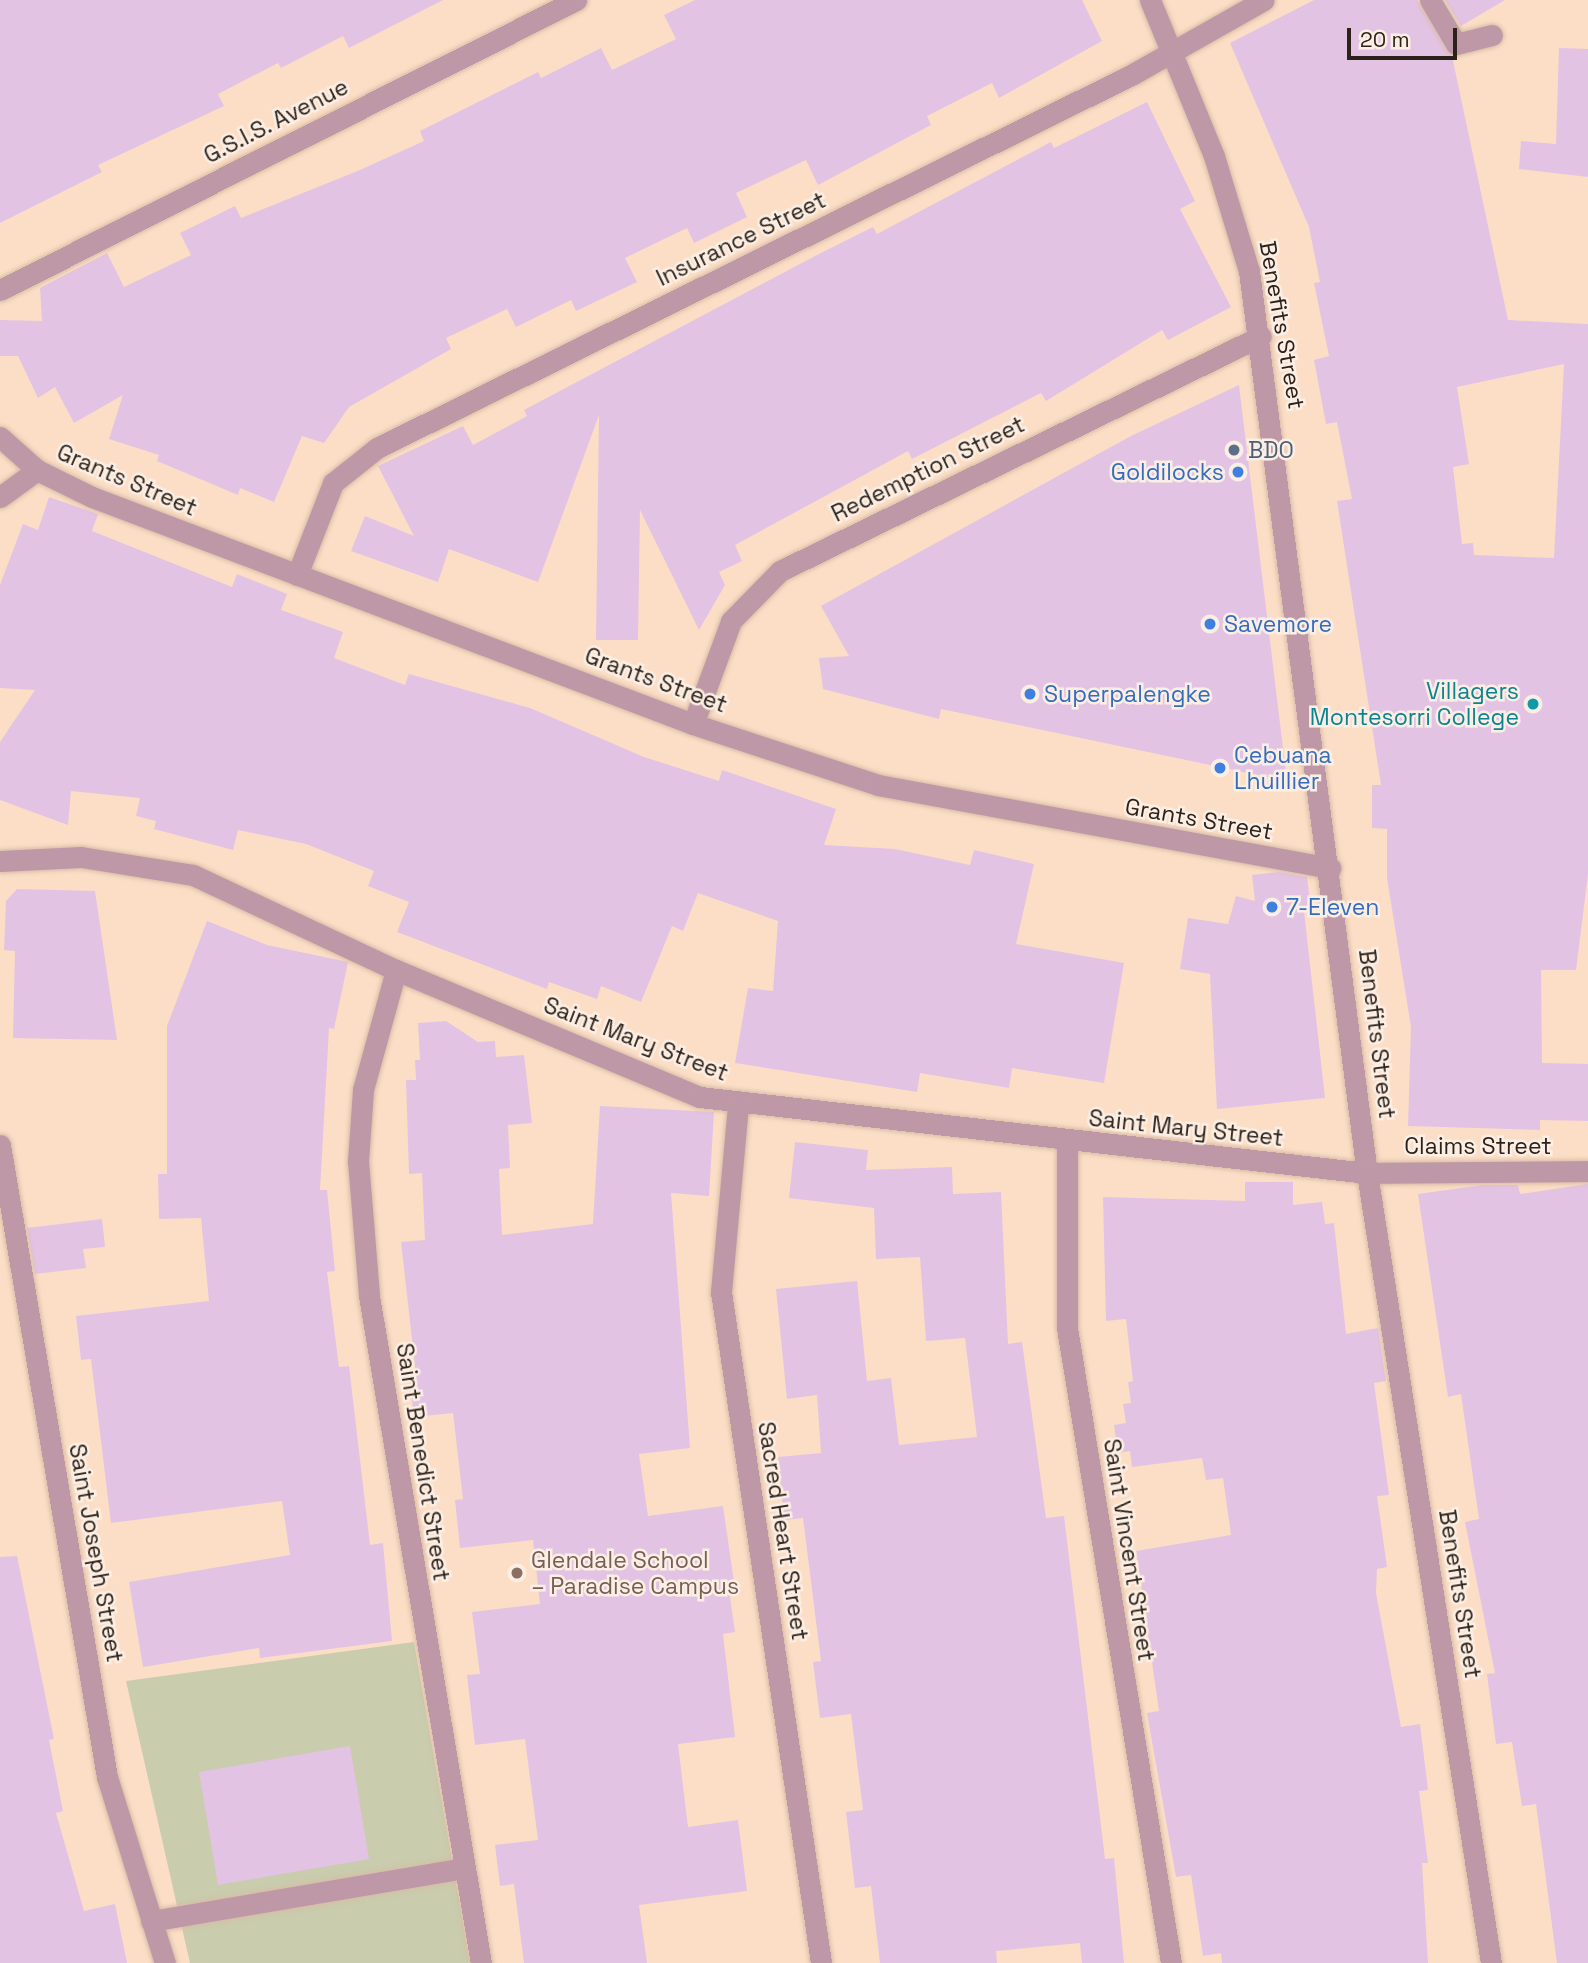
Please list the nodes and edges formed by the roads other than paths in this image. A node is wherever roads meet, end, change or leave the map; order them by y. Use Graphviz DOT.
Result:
graph roads {
  1 [pos="576,0"];
  2 [pos="1150,0"];
  3 [pos="1264,0"];
  4 [pos="1430,0"];
  5 [pos="1492,35"];
  6 [pos="1172,53"];
  7 [pos="0,290"];
  8 [pos="1261,336"];
  9 [pos="0,437"];
  10 [pos="37,470"];
  11 [pos="0,497"];
  12 [pos="297,575"];
  13 [pos="693,724"];
  14 [pos="0,861"];
  15 [pos="1330,868"];
  16 [pos="396,970"];
  17 [pos="738,1105"];
  18 [pos="1067,1143"];
  19 [pos="0,1145"];
  20 [pos="1588,1171"];
  21 [pos="1367,1173"];
  22 [pos="464,1868"];
  23 [pos="151,1921"];
  24 [pos="165,1963"];
  25 [pos="481,1963"];
  26 [pos="821,1963"];
  27 [pos="1171,1963"];
  28 [pos="1491,1963"];
  1 -- 7 [label="street, G.S.I.S. Avenue"];
  2 -- 6 [label="street, Benefits Street"];
  3 -- 6 [label="street, Insurance Street"];
  4 -- 5 [label="street"];
  6 -- 8 [label="street, Benefits Street"];
  6 -- 12 [label="street, Insurance Street"];
  8 -- 13 [label="street, Redemption Street"];
  8 -- 15 [label="street, Benefits Street"];
  9 -- 10 [label="street, Grants Street"];
  10 -- 11 [label="street"];
  10 -- 12 [label="street, Grants Street"];
  12 -- 13 [label="street, Grants Street"];
  13 -- 15 [label="street, Grants Street"];
  14 -- 16 [label="street, Saint Mary Street"];
  15 -- 21 [label="street, Benefits Street"];
  16 -- 17 [label="street, Saint Mary Street"];
  16 -- 22 [label="street, Saint Benedict Street"];
  17 -- 18 [label="street, Saint Mary Street"];
  17 -- 26 [label="street, Sacred Heart Street"];
  18 -- 21 [label="street, Saint Mary Street"];
  18 -- 27 [label="street, Saint Vincent Street"];
  19 -- 23 [label="street, Saint Joseph Street"];
  20 -- 21 [label="street, Claims Street"];
  21 -- 28 [label="street, Benefits Street"];
  22 -- 23 [label="street"];
  22 -- 25 [label="street, Saint Benedict Street"];
  23 -- 24 [label="street, Saint Joseph Street"];
}
